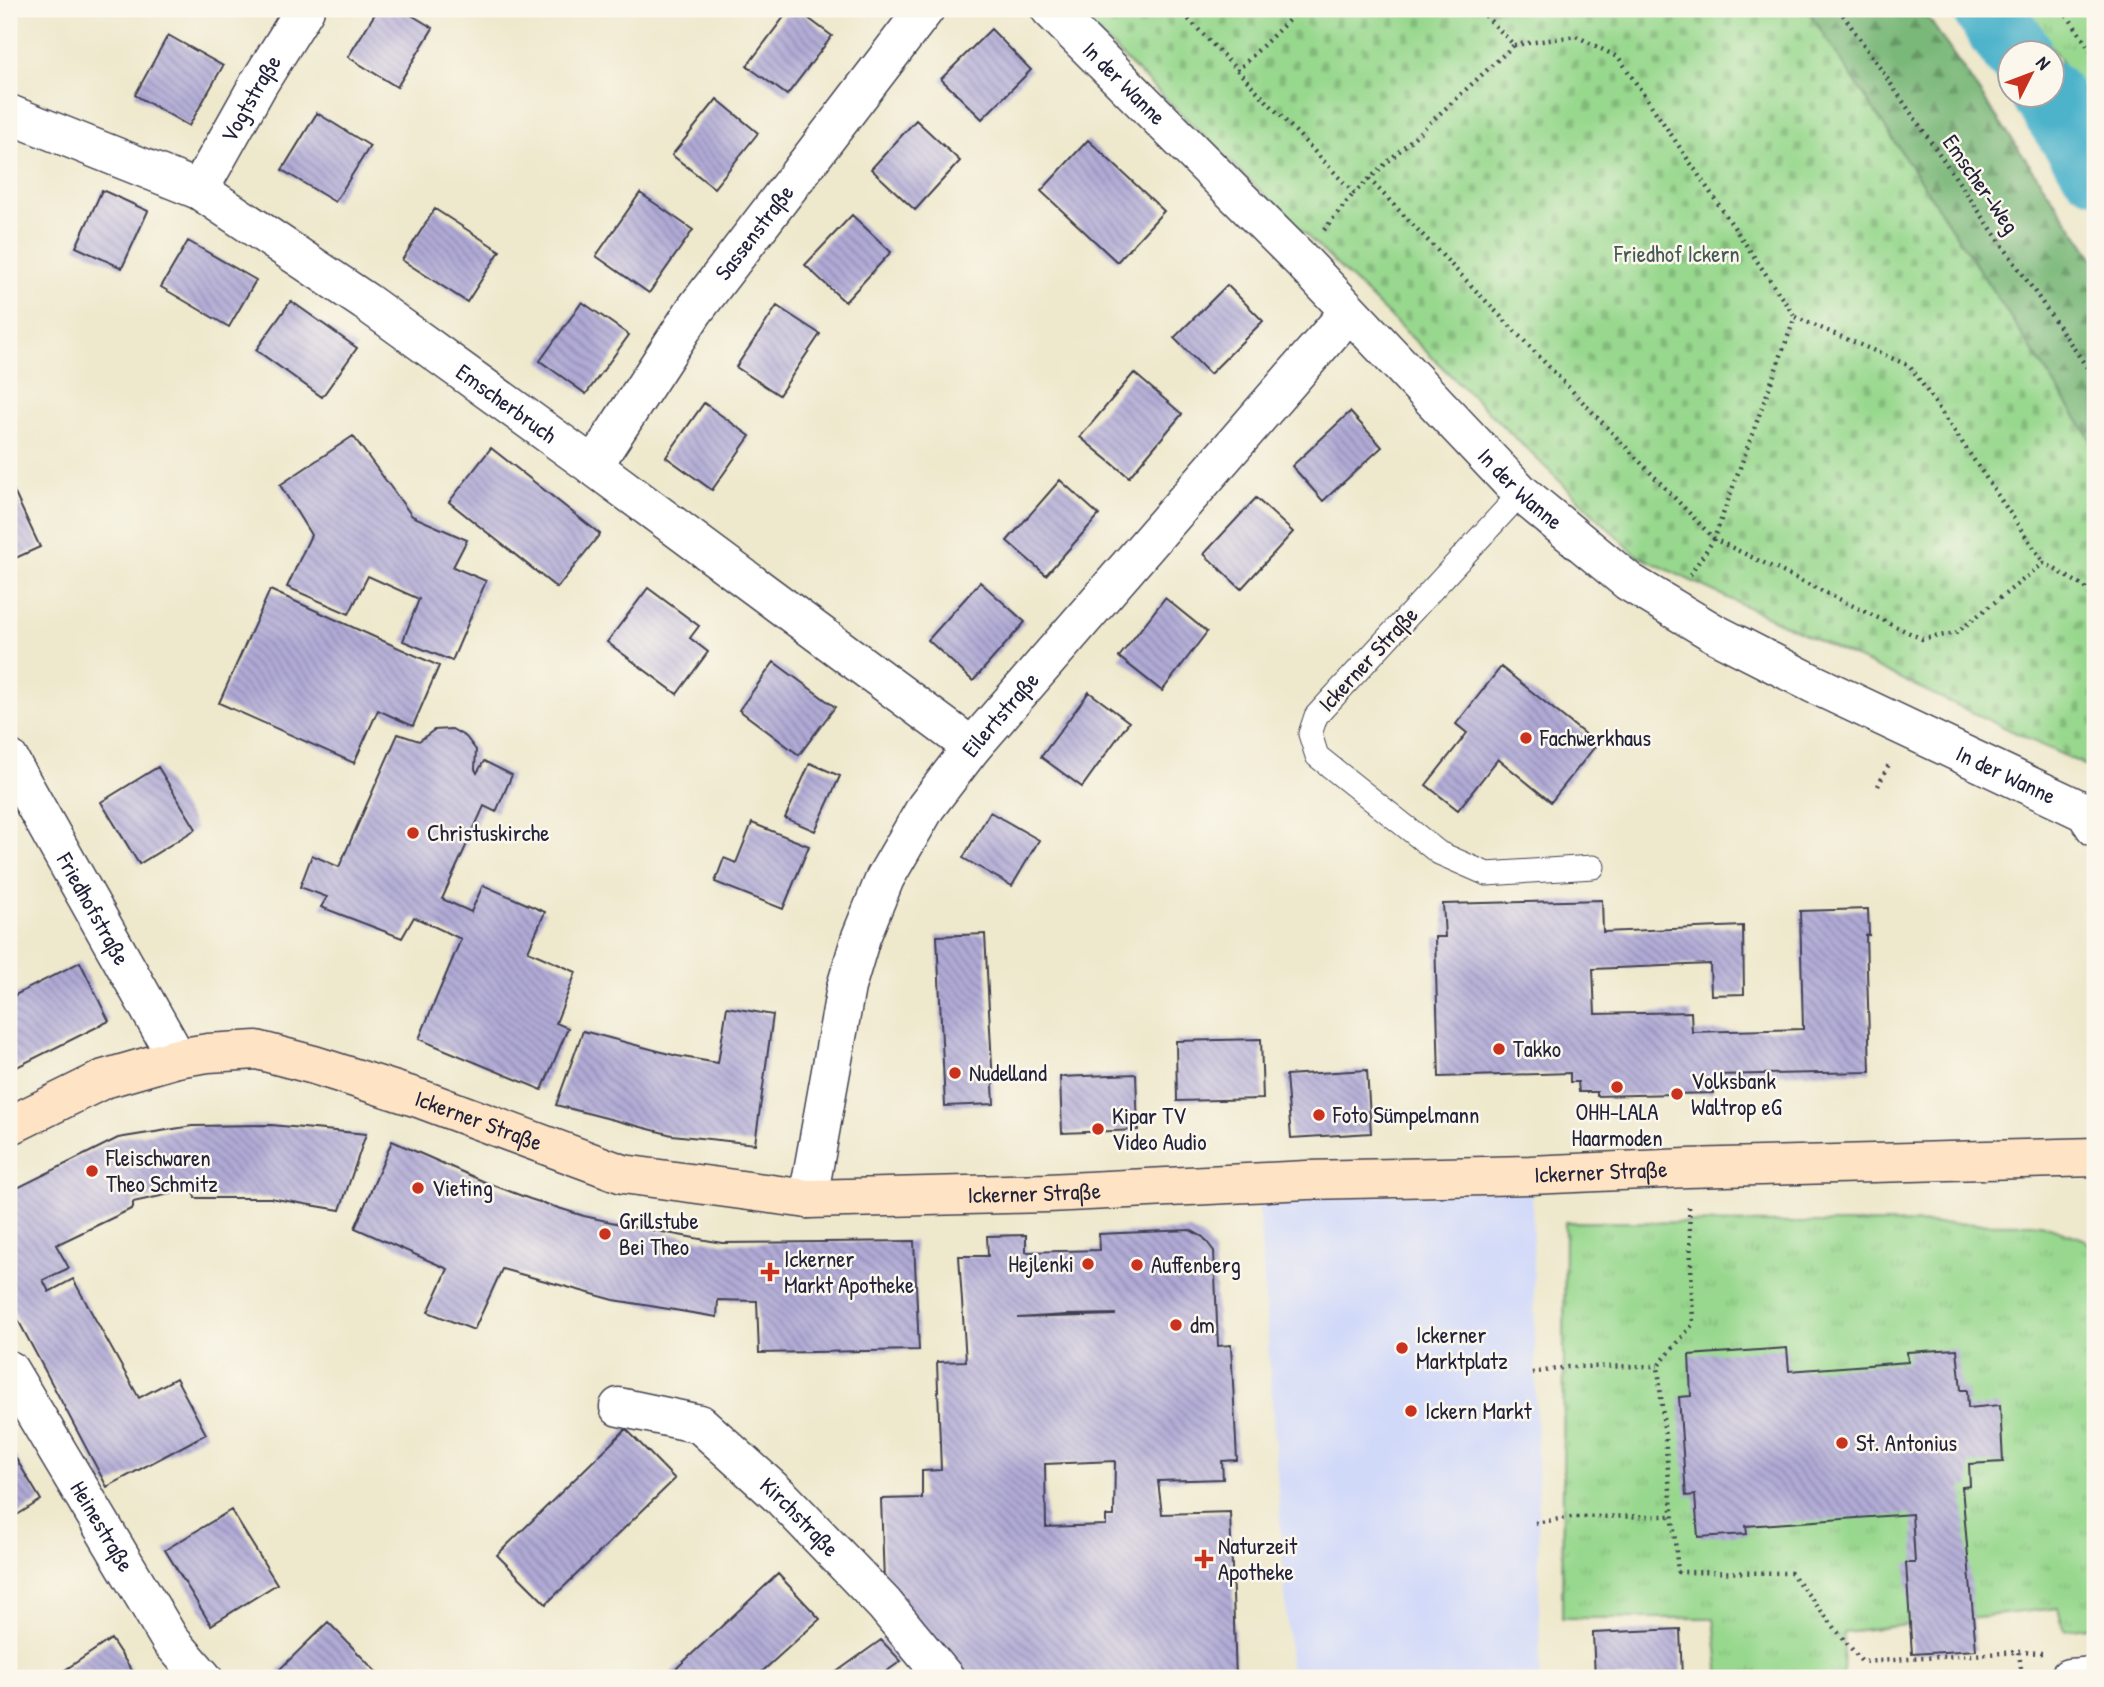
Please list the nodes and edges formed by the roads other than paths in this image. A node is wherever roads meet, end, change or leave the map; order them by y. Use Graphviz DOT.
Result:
graph roads {
  1 [pos="305,9"];
  2 [pos="925,9"];
  3 [pos="1050,9"];
  4 [pos="9,114"];
  5 [pos="199,190"];
  6 [pos="1349,312"];
  7 [pos="593,466"];
  8 [pos="1521,493"];
  9 [pos="972,747"];
  10 [pos="9,759"];
  11 [pos="2095,827"];
  12 [pos="1593,867"];
  13 [pos="177,1058"];
  14 [pos="9,1126"];
  15 [pos="2095,1157"];
  16 [pos="808,1199"];
  17 [pos="9,1370"];
  18 [pos="619,1407"];
  19 [pos="2056,1666"];
  20 [pos="931,1674"];
  21 [pos="2095,1676"];
  22 [pos="203,1678"];
  1 -- 5 [label="street, Vogtstraße"];
  2 -- 7 [label="street, Sassenstraße"];
  3 -- 6 [label="street, In der Wanne"];
  4 -- 5 [label="street, Emscherbruch"];
  5 -- 7 [label="street, Emscherbruch"];
  6 -- 8 [label="street, In der Wanne"];
  6 -- 9 [label="street, Eilertstraße"];
  7 -- 9 [label="street, Emscherbruch"];
  8 -- 11 [label="street, In der Wanne"];
  8 -- 12 [label="lane, Ickerner Straße"];
  9 -- 16 [label="street, Eilertstraße"];
  10 -- 13 [label="street, Friedhofstraße"];
  13 -- 14 [label="main road, Ickerner Straße"];
  13 -- 16 [label="main road, Ickerner Straße"];
  15 -- 16 [label="main road, Ickerner Straße"];
  17 -- 22 [label="street, Heinestraße"];
  18 -- 20 [label="street, Kirchstraße"];
  19 -- 21 [label="street"];
}
